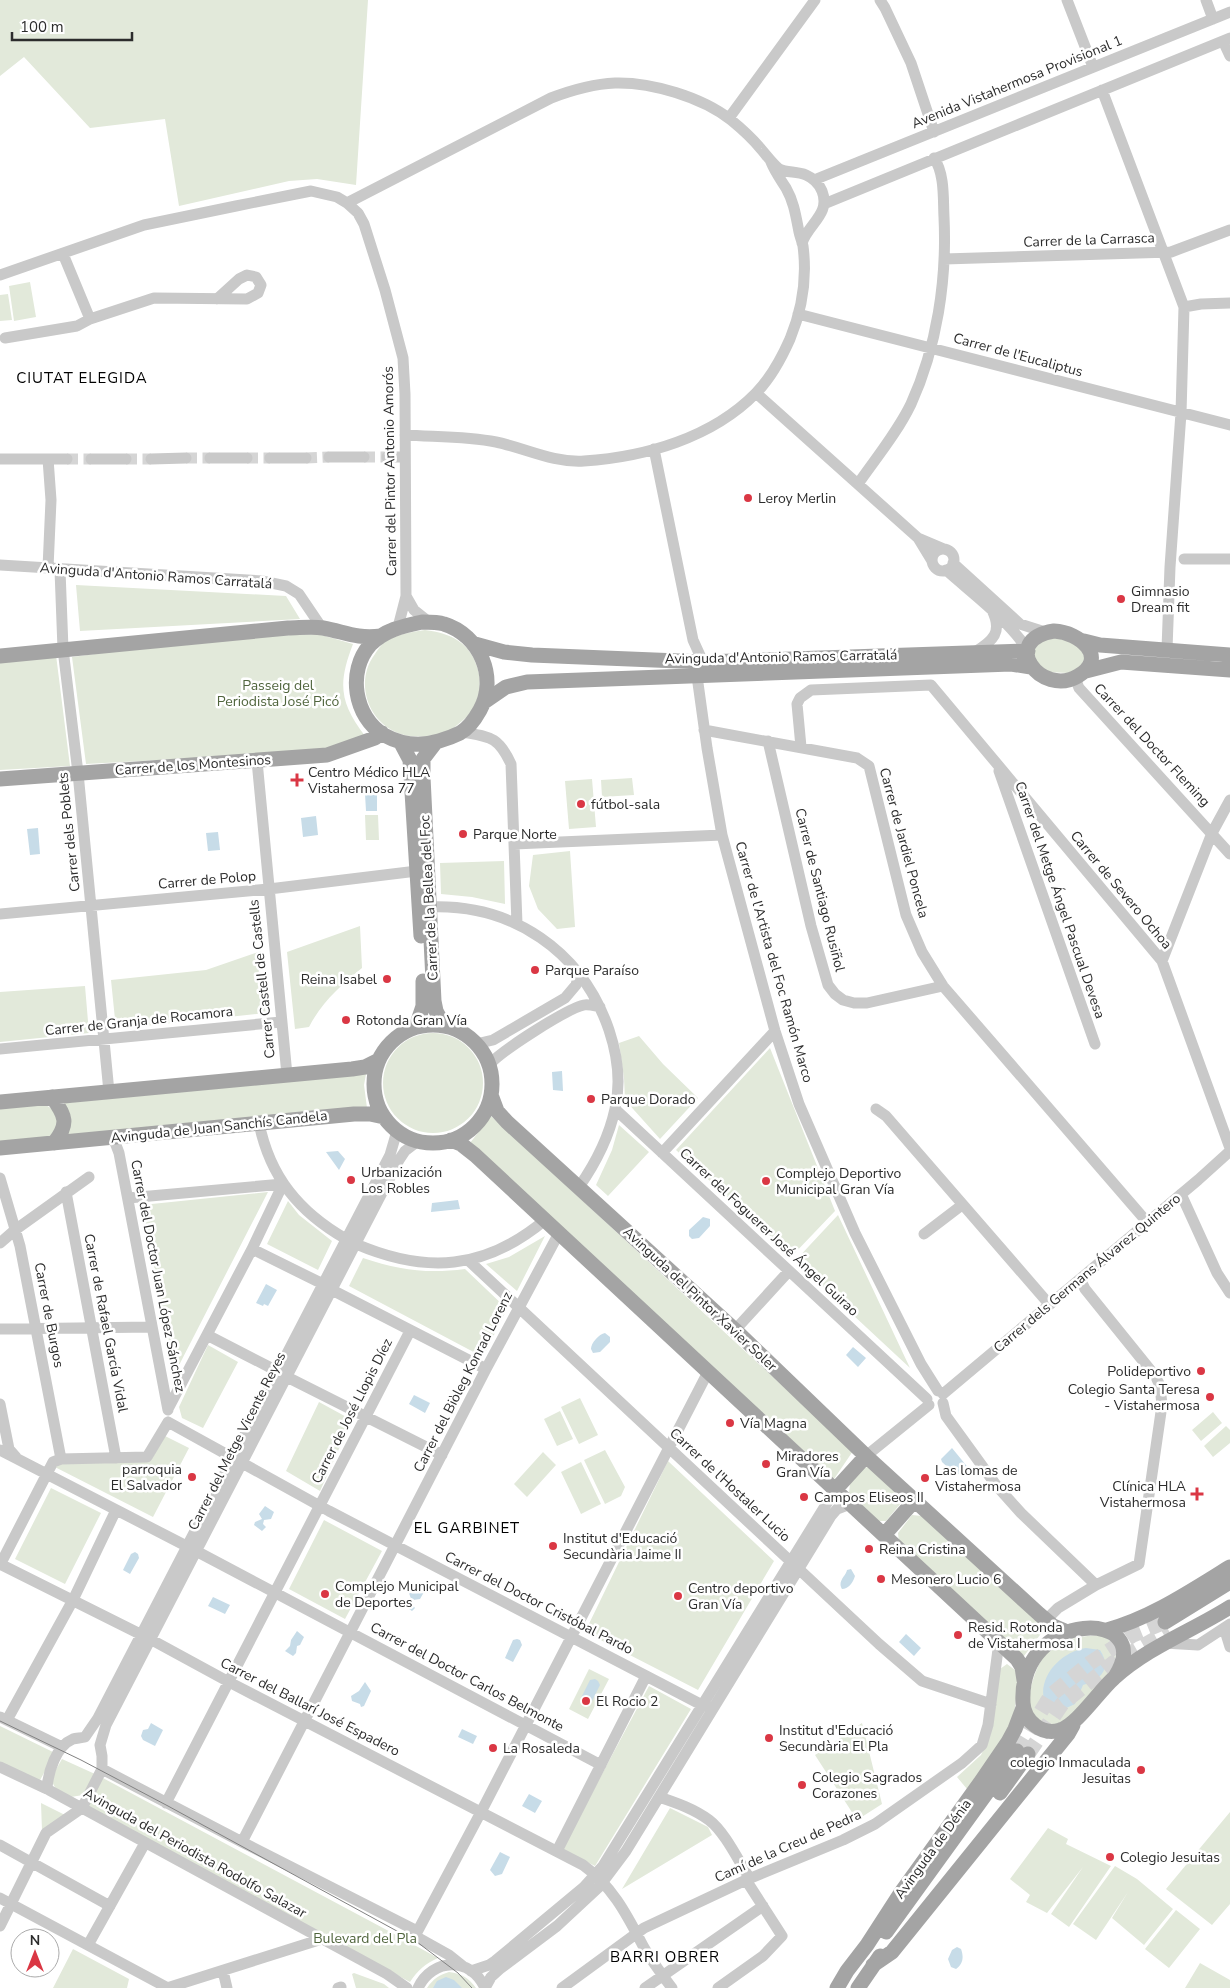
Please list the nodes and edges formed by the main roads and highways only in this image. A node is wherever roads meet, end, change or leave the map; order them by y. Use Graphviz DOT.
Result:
graph roads {
  1 [pos="380,636"];
  2 [pos="1084,641"];
  3 [pos="475,644"];
  4 [pos="1028,650"];
  5 [pos="1230,655"];
  6 [pos="0,656"];
  7 [pos="1031,667"];
  8 [pos="1230,670"];
  9 [pos="1081,674"];
  10 [pos="484,702"];
  11 [pos="382,734"];
  12 [pos="436,742"];
  13 [pos="401,743"];
  14 [pos="0,779"];
  15 [pos="444,1026"];
  16 [pos="416,1027"];
  17 [pos="379,1060"];
  18 [pos="491,1095"];
  19 [pos="52,1097"];
  20 [pos="0,1102"];
  21 [pos="384,1117"];
  22 [pos="451,1140"];
  23 [pos="54,1143"];
  24 [pos="0,1148"];
  25 [pos="866,1456"];
  26 [pos="835,1490"];
  27 [pos="914,1501"];
  28 [pos="884,1534"];
  29 [pos="1230,1567"];
  30 [pos="1230,1582"];
  31 [pos="1230,1594"];
  32 [pos="1230,1607"];
  33 [pos="1107,1630"];
  34 [pos="1067,1632"];
  35 [pos="1166,1632"];
  36 [pos="1115,1677"];
  37 [pos="1024,1680"];
  38 [pos="1023,1708"];
  39 [pos="1078,1717"];
  40 [pos="874,1965"];
  41 [pos="838,1988"];
  42 [pos="858,1988"];
  1 -- 3 [label="main road"];
  1 -- 6 [label="main road"];
  1 -- 11 [label="main road"];
  2 -- 4 [label="main road"];
  2 -- 5 [label="main road"];
  2 -- 9 [label="main road"];
  3 -- 4 [label="main road, Avinguda d'Antonio Ramos Carratalá"];
  3 -- 10 [label="main road"];
  4 -- 7 [label="main road"];
  7 -- 9 [label="main road"];
  7 -- 10 [label="main road, Avinguda d'Antonio Ramos Carratalá"];
  8 -- 9 [label="main road"];
  10 -- 12 [label="main road"];
  11 -- 13 [label="main road"];
  11 -- 14 [label="main road, Carrer de los Montesinos"];
  12 -- 13 [label="main road"];
  12 -- 15 [label="main road, Carrer de la Bellea del Foc"];
  13 -- 16 [label="main road, Carrer de la Bellea del Foc"];
  15 -- 16 [label="main road"];
  15 -- 18 [label="main road"];
  16 -- 17 [label="main road"];
  17 -- 19 [label="main road"];
  17 -- 21 [label="main road"];
  18 -- 22 [label="main road"];
  18 -- 25 [label="main road, Avinguda del Pintor Xavier Soler"];
  19 -- 20 [label="main road"];
  19 -- 23 [label="main road"];
  21 -- 22 [label="main road"];
  21 -- 23 [label="main road, Avinguda de Juan Sanchís Candela"];
  22 -- 26 [label="main road"];
  23 -- 24 [label="main road, Avinguda de Juan Sanchís Candela"];
  25 -- 26 [label="main road, Carrer dels Germans Álvarez Quintero"];
  25 -- 27 [label="main road, Avinguda del Pintor Xavier Soler"];
  26 -- 28 [label="main road"];
  27 -- 28 [label="main road"];
  27 -- 34 [label="main road, Avinguda del Pintor Xavier Soler"];
  28 -- 37 [label="main road"];
  29 -- 33 [label="main road, Avinguda de Dénia"];
  30 -- 35 [label="main road, Avinguda de Dénia"];
  31 -- 35 [label="main road, Avinguda de Dénia"];
  32 -- 35 [label="main road, Avinguda de Dénia"];
  33 -- 34 [label="main road, Avinguda de Dénia"];
  33 -- 36 [label="main road, Avinguda de Dénia"];
  34 -- 37 [label="main road, Avinguda de Dénia"];
  35 -- 36 [label="main road, Avinguda de Dénia"];
  36 -- 39 [label="main road, Avinguda de Dénia"];
  37 -- 38 [label="main road, Avinguda de Dénia"];
  38 -- 39 [label="main road, Avinguda de Dénia"];
  38 -- 41 [label="main road, Avinguda de Dénia"];
  39 -- 40 [label="main road, Avinguda de Dénia"];
  40 -- 41 [label="main road, Avinguda de Dénia"];
  40 -- 42 [label="main road, Avinguda de Dénia"];
}
